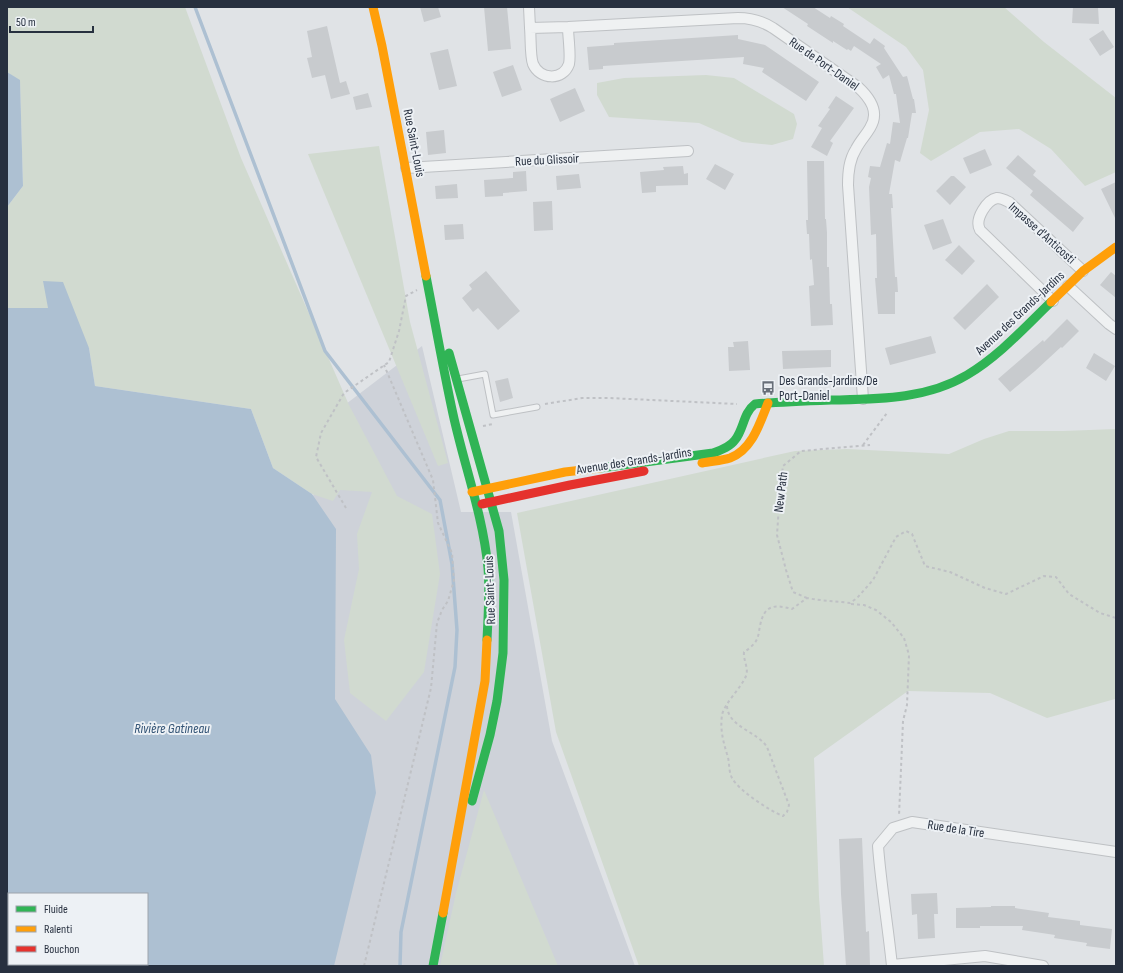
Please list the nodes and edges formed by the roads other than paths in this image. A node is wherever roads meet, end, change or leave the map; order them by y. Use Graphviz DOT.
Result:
graph roads {
  1 [pos="373,7"];
  2 [pos="529,7"];
  3 [pos="568,27"];
  4 [pos="530,28"];
  5 [pos="688,151"];
  6 [pos="406,168"];
  7 [pos="1116,247"];
  8 [pos="1083,271"];
  9 [pos="428,283"];
  10 [pos="1068,286"];
  11 [pos="1053,301"];
  12 [pos="1116,329"];
  13 [pos="457,379"];
  14 [pos="862,399"];
  15 [pos="768,403"];
  16 [pos="537,407"];
  17 [pos="488,488"];
  18 [pos="472,492"];
  19 [pos="491,502"];
  20 [pos="476,505"];
  21 [pos="1116,852"];
  22 [pos="445,899"];
  23 [pos="433,966"];
  24 [pos="892,966"];
  25 [pos="1043,966"];
  1 -- 6 [label="main road, Rue Saint-Louis"];
  2 -- 4 [label="street"];
  3 -- 4 [label="street, Rue de Port-Daniel"];
  3 -- 4 [label="street"];
  3 -- 14 [label="street, Rue de Port-Daniel"];
  5 -- 6 [label="street, Rue du Glissoir"];
  6 -- 9 [label="main road, Rue Saint-Louis"];
  7 -- 8 [label="main road, Avenue des Grands-Jardins"];
  8 -- 10 [label="main road, Avenue des Grands-Jardins"];
  8 -- 11 [label="street, Impasse d'Anticosti"];
  9 -- 13 [label="main road, Rue Saint-Louis"];
  9 -- 18 [label="main road, Rue Saint-Louis"];
  10 -- 11 [label="main road, Avenue des Grands-Jardins"];
  10 -- 12 [label="street, Impasse d'Anticosti"];
  11 -- 14 [label="main road, Avenue des Grands-Jardins"];
  13 -- 16 [label="lane"];
  13 -- 17 [label="main road, Rue Saint-Louis"];
  14 -- 15 [label="main road, Avenue des Grands-Jardins"];
  15 -- 17 [label="main road, Avenue des Grands-Jardins"];
  15 -- 19 [label="main road, Avenue des Grands-Jardins"];
  17 -- 18 [label="main road, Avenue des Grands-Jardins"];
  17 -- 19 [label="main road, Rue Saint-Louis"];
  18 -- 20 [label="main road, Rue Saint-Louis"];
  19 -- 20 [label="main road, Avenue des Grands-Jardins"];
  19 -- 22 [label="main road, Rue Saint-Louis"];
  20 -- 22 [label="main road, Rue Saint-Louis"];
  21 -- 24 [label="street, Rue de la Tire"];
  22 -- 23 [label="main road, Rue Saint-Louis"];
  24 -- 25 [label="street"];
}
